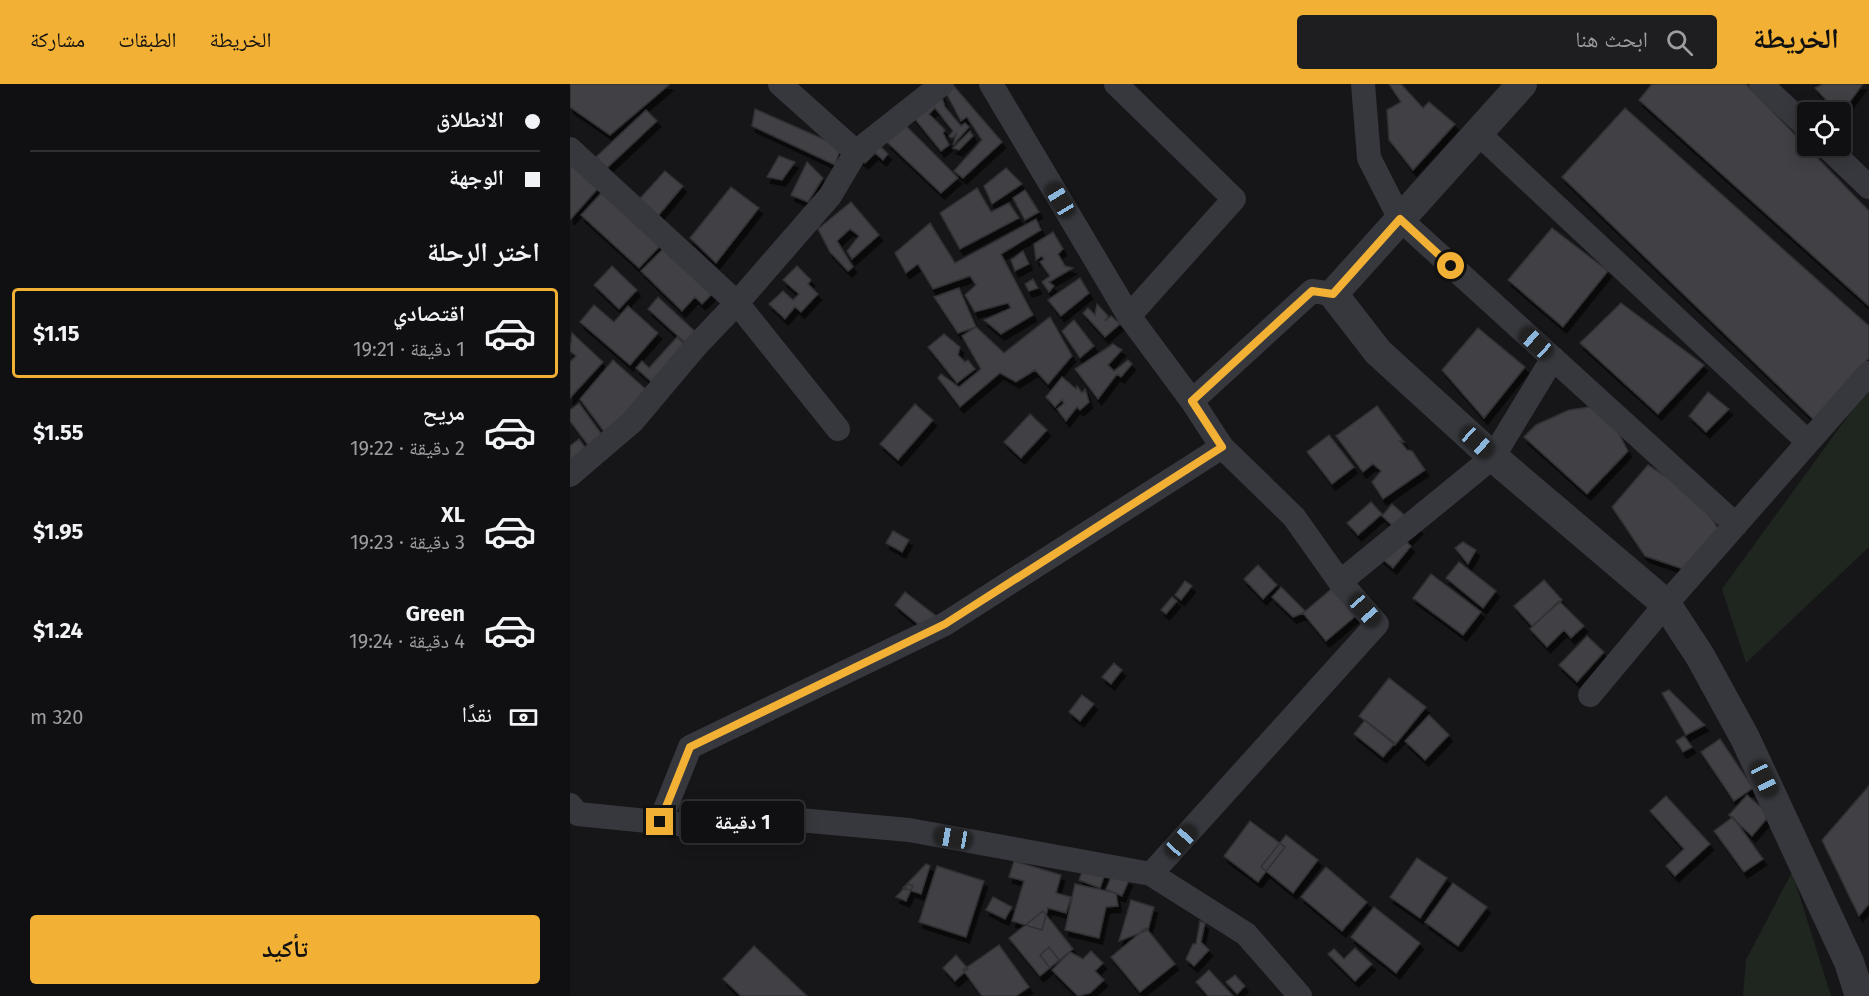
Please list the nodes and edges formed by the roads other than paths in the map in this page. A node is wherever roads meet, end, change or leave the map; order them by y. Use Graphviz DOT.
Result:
graph roads {
  1 [pos="780,84"];
  2 [pos="942,84"];
  3 [pos="991,84"];
  4 [pos="1116,84"];
  5 [pos="1363,84"];
  6 [pos="1522,84"];
  7 [pos="1761,84"];
  8 [pos="1797,118"];
  9 [pos="1478,133"];
  10 [pos="570,149"];
  11 [pos="856,152"];
  12 [pos="1836,156"];
  13 [pos="1869,187"];
  14 [pos="1400,219"];
  15 [pos="1333,294"];
  16 [pos="737,303"];
  17 [pos="1130,316"];
  18 [pos="1553,358"];
  19 [pos="1869,373"];
  20 [pos="1192,401"];
  21 [pos="838,429"];
  22 [pos="1808,442"];
  23 [pos="1222,447"];
  24 [pos="1493,457"];
  25 [pos="570,475"];
  26 [pos="1736,525"];
  27 [pos="1340,582"];
  28 [pos="1666,604"];
  29 [pos="1590,695"];
  30 [pos="570,805"];
  31 [pos="660,822"];
  32 [pos="1151,874"];
  33 [pos="1300,996"];
  34 [pos="1860,996"];
  1 -- 11 [label="street"];
  2 -- 11 [label="street"];
  3 -- 17 [label="street"];
  4 -- 17 [label="street"];
  5 -- 14 [label="street"];
  6 -- 9 [label="street"];
  7 -- 8 [label="street"];
  9 -- 14 [label="street"];
  9 -- 22 [label="street"];
  10 -- 16 [label="street"];
  11 -- 16 [label="street"];
  12 -- 13 [label="street"];
  14 -- 15 [label="street"];
  14 -- 18 [label="street"];
  15 -- 20 [label="street"];
  15 -- 24 [label="street"];
  16 -- 21 [label="street"];
  16 -- 25 [label="street"];
  17 -- 20 [label="street"];
  18 -- 24 [label="street"];
  18 -- 26 [label="street"];
  19 -- 22 [label="street"];
  20 -- 23 [label="street"];
  22 -- 26 [label="street"];
  23 -- 27 [label="street"];
  23 -- 31 [label="street"];
  24 -- 27 [label="street"];
  24 -- 28 [label="street"];
  26 -- 28 [label="street"];
  27 -- 32 [label="street"];
  28 -- 29 [label="street"];
  28 -- 34 [label="street"];
  30 -- 31 [label="street"];
  31 -- 32 [label="street"];
  32 -- 33 [label="street"];
}
